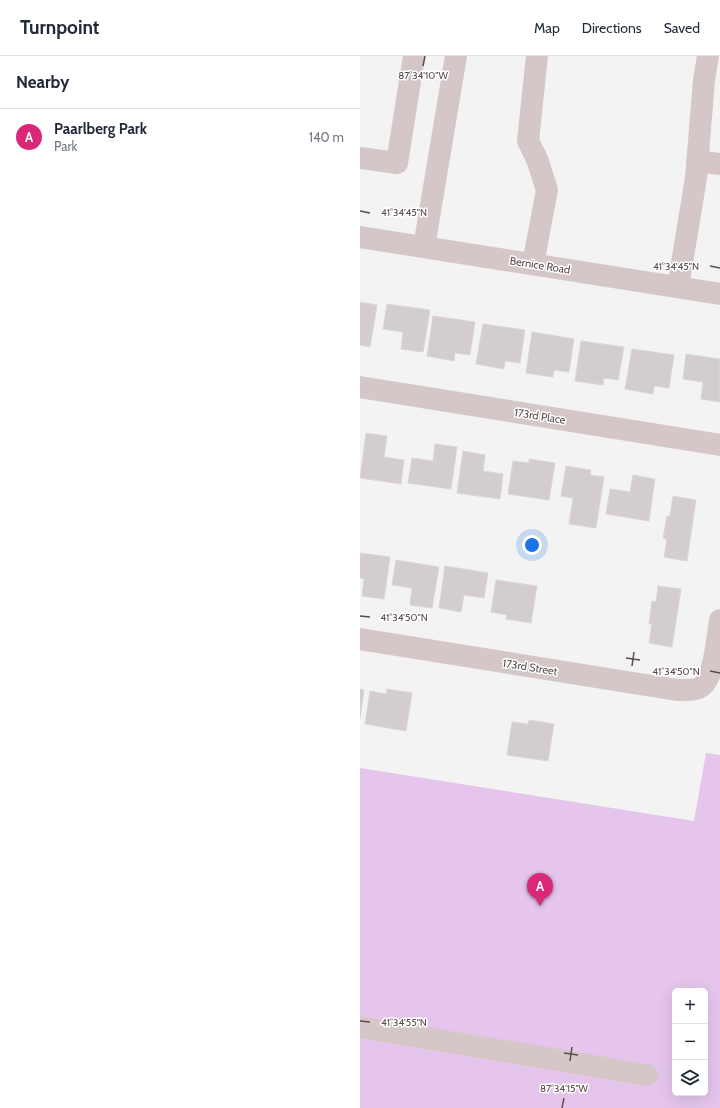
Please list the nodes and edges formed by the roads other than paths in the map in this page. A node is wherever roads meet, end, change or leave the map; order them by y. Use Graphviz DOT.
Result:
graph roads {
  1 [pos="414,56"];
  2 [pos="456,56"];
  3 [pos="537,56"];
  4 [pos="708,56"];
  5 [pos="360,158"];
  6 [pos="697,161"];
  7 [pos="720,164"];
  8 [pos="360,237"];
  9 [pos="424,247"];
  10 [pos="533,264"];
  11 [pos="678,287"];
  12 [pos="720,294"];
  13 [pos="360,387"];
  14 [pos="720,445"];
  15 [pos="720,620"];
  16 [pos="360,639"];
  17 [pos="360,1027"];
  18 [pos="647,1075"];
  1 -- 5 [label="street"];
  2 -- 9 [label="street"];
  3 -- 10 [label="street"];
  4 -- 6 [label="street"];
  6 -- 7 [label="street"];
  6 -- 11 [label="street"];
  8 -- 9 [label="street, Bernice Road"];
  9 -- 10 [label="street, Bernice Road"];
  10 -- 11 [label="street, Bernice Road"];
  11 -- 12 [label="street, Bernice Road"];
  13 -- 14 [label="street, 173rd Place"];
  15 -- 16 [label="street, 173rd Street"];
  17 -- 18 [label="street"];
}
